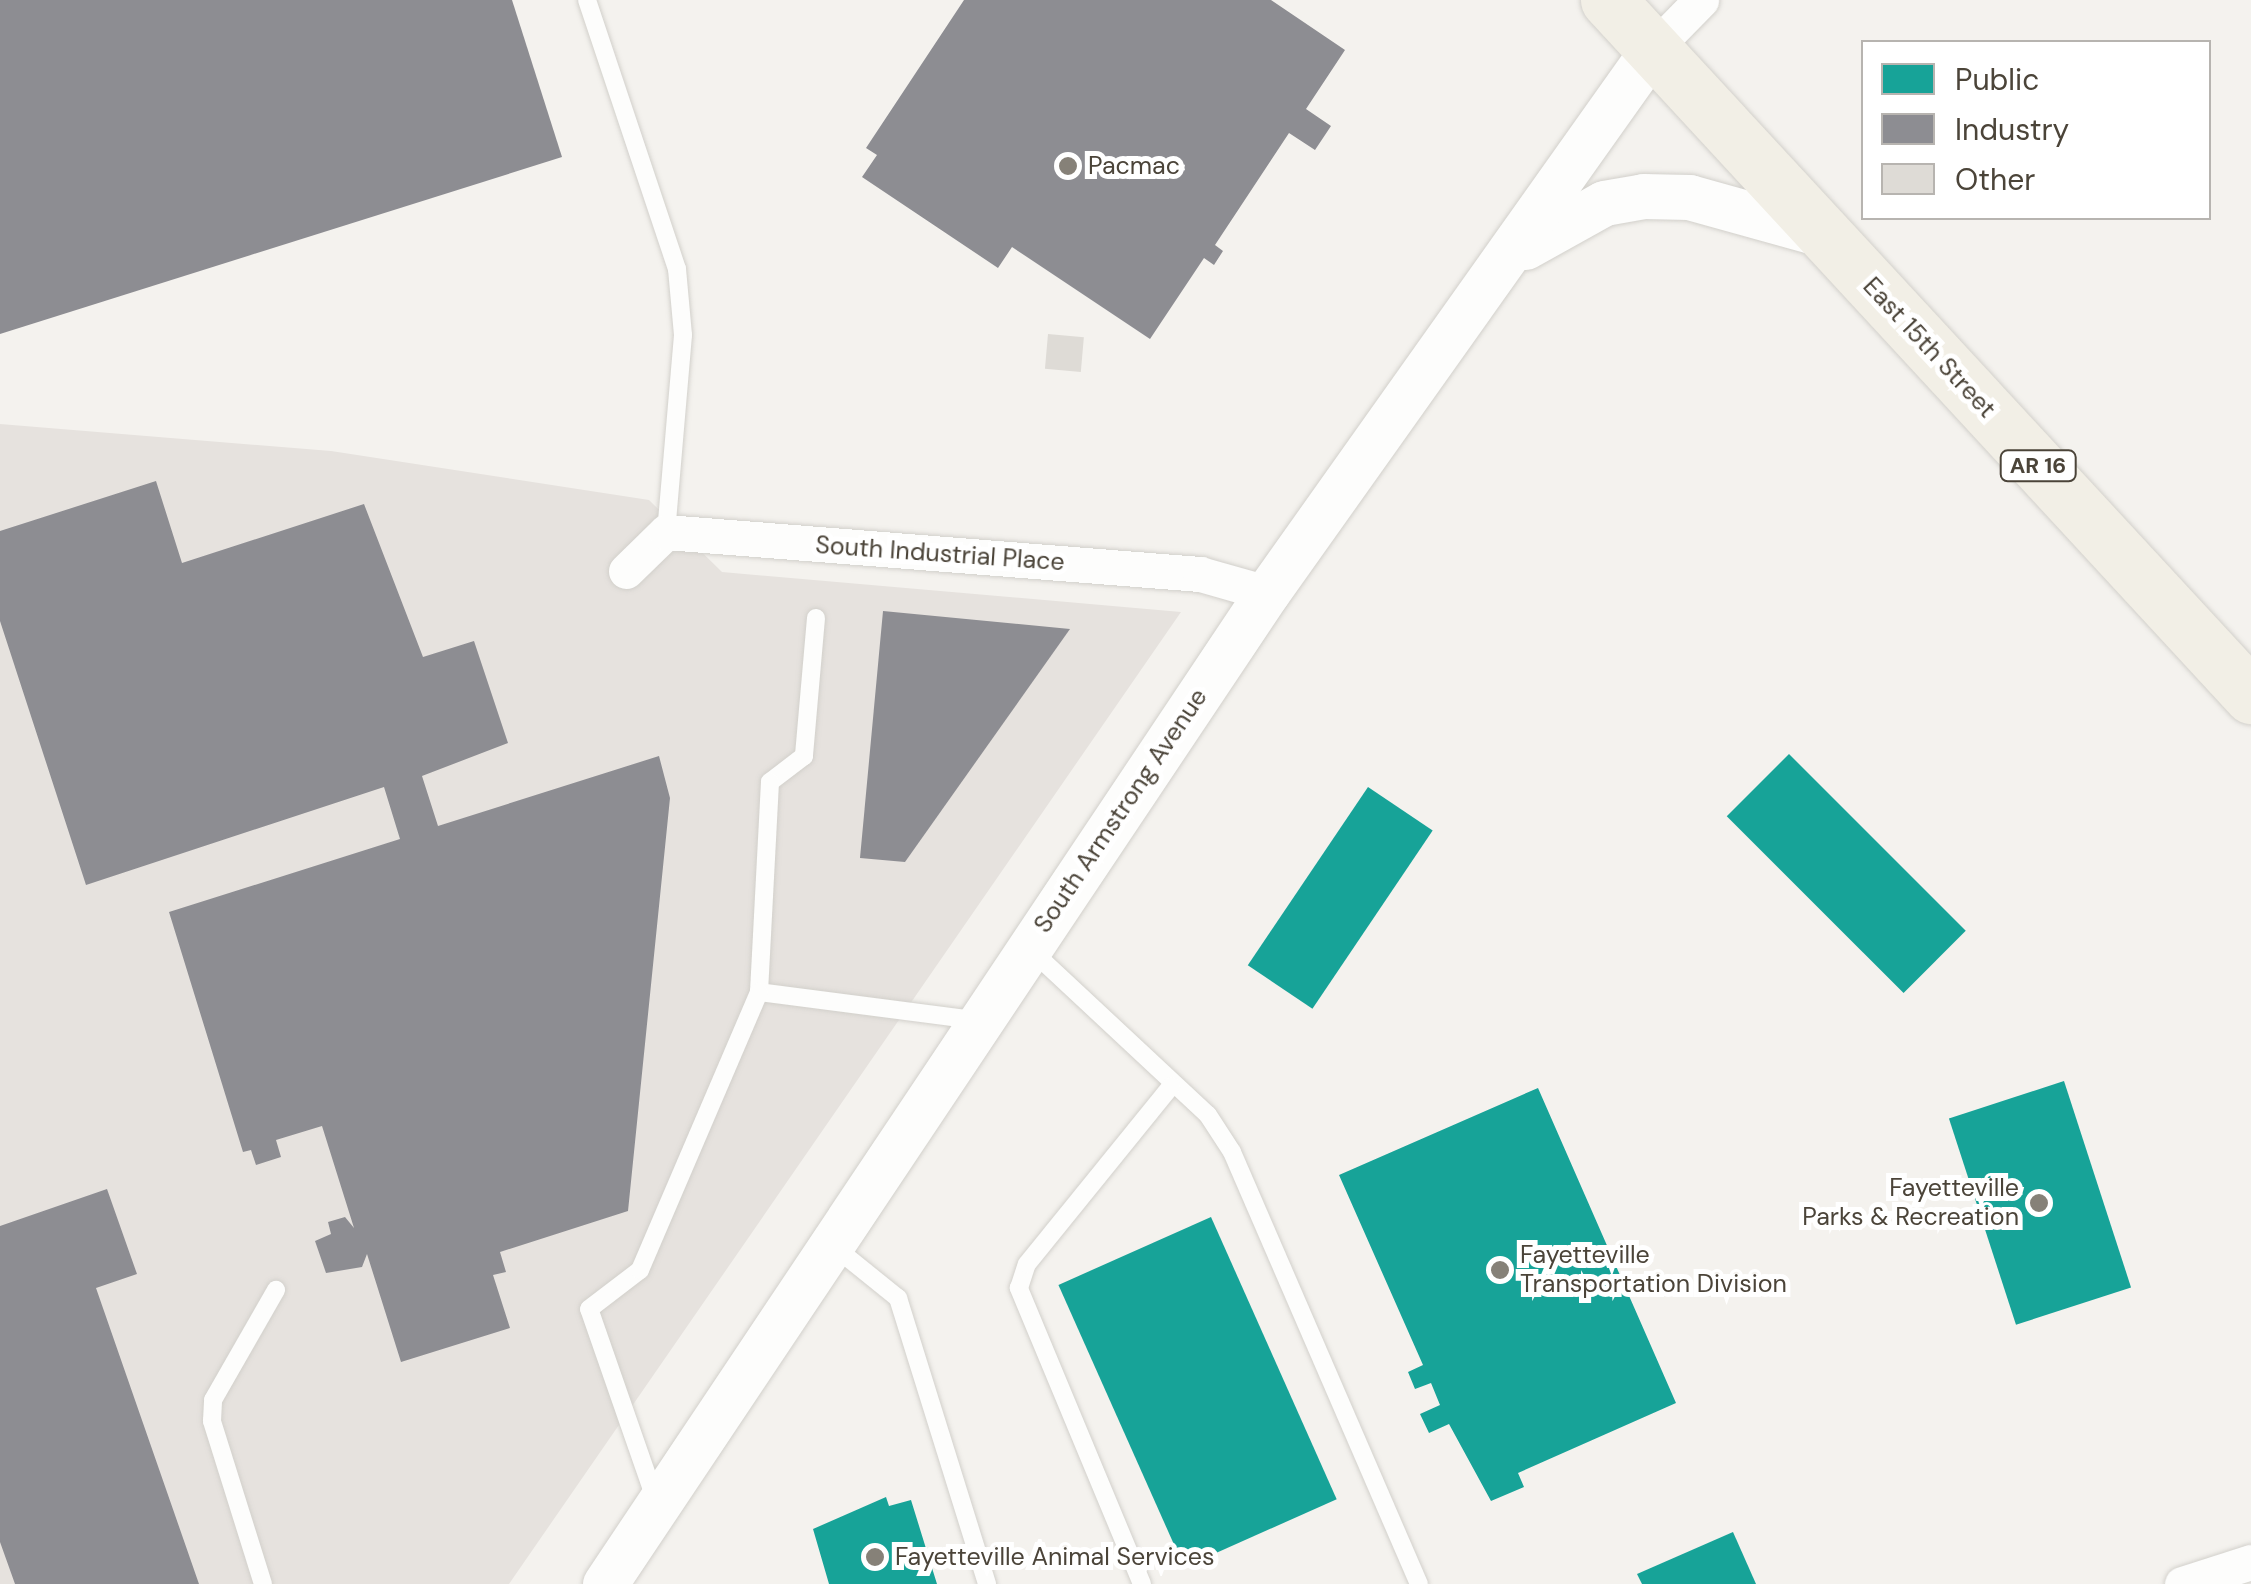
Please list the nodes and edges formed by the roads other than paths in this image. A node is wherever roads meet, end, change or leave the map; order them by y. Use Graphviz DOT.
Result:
graph roads {
  1 [pos="587,0"];
  2 [pos="1608,0"];
  3 [pos="1700,0"];
  4 [pos="1653,49"];
  5 [pos="1825,236"];
  6 [pos="1508,260"];
  7 [pos="666,532"];
  8 [pos="626,571"];
  9 [pos="1267,593"];
  10 [pos="816,618"];
  11 [pos="2251,696"];
  12 [pos="1030,949"];
  13 [pos="759,992"];
  14 [pos="982,1020"];
  15 [pos="1171,1086"];
  16 [pos="832,1245"];
  17 [pos="276,1290"];
  18 [pos="657,1504"];
  19 [pos="2251,1562"];
  20 [pos="263,1584"];
  21 [pos="604,1584"];
  22 [pos="988,1584"];
  23 [pos="1142,1584"];
  24 [pos="1419,1584"];
  25 [pos="2182,1584"];
  1 -- 7 [label="lane"];
  2 -- 4 [label="main road, East 15th Street / AR 16"];
  3 -- 4 [label="street"];
  4 -- 5 [label="main road, East 15th Street / AR 16"];
  4 -- 6 [label="street, South Armstrong Avenue"];
  5 -- 6 [label="street"];
  5 -- 11 [label="main road, East 15th Street / AR 16"];
  6 -- 9 [label="street, South Armstrong Avenue"];
  7 -- 8 [label="street"];
  7 -- 9 [label="street, South Industrial Place"];
  9 -- 12 [label="street, South Armstrong Avenue"];
  10 -- 13 [label="lane"];
  12 -- 14 [label="street, South Armstrong Avenue"];
  12 -- 15 [label="lane"];
  13 -- 14 [label="lane"];
  13 -- 18 [label="lane"];
  14 -- 16 [label="street, South Armstrong Avenue"];
  15 -- 23 [label="lane"];
  15 -- 24 [label="lane"];
  16 -- 18 [label="street, South Armstrong Avenue"];
  16 -- 22 [label="lane"];
  17 -- 20 [label="lane"];
  18 -- 21 [label="street, South Armstrong Avenue"];
  19 -- 25 [label="street"];
}
